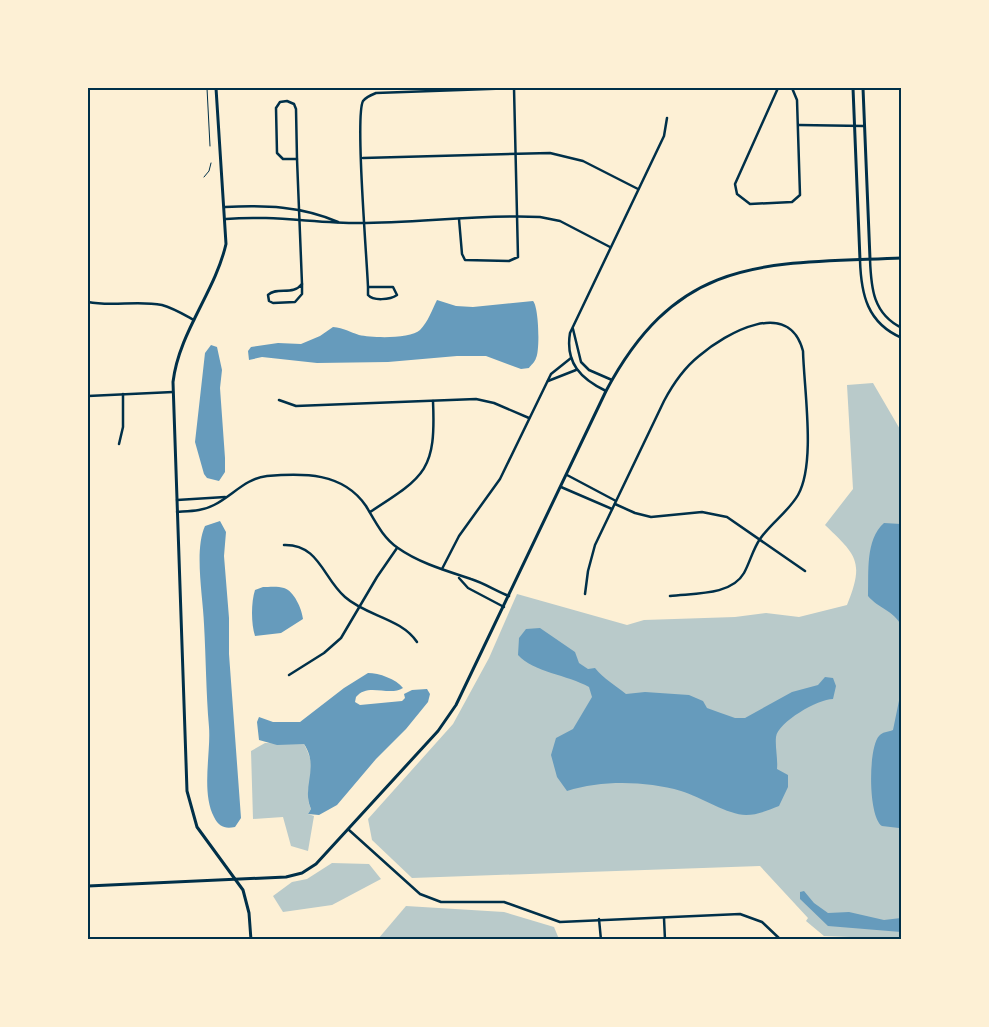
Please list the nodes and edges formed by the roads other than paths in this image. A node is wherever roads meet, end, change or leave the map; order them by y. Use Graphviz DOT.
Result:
graph roads {
  1 [pos="216,88"];
  2 [pos="514,88"];
  3 [pos="520,88"];
  4 [pos="778,88"];
  5 [pos="792,88"];
  6 [pos="853,88"];
  7 [pos="863,88"];
  8 [pos="667,118"];
  9 [pos="799,125"];
  10 [pos="855,125"];
  11 [pos="864,126"];
  12 [pos="516,152"];
  13 [pos="362,158"];
  14 [pos="297,159"];
  15 [pos="638,189"];
  16 [pos="225,207"];
  17 [pos="299,210"];
  18 [pos="519,217"];
  19 [pos="226,219"];
  20 [pos="460,219"];
  21 [pos="300,220"];
  22 [pos="339,222"];
  23 [pos="365,223"];
  24 [pos="610,247"];
  25 [pos="902,258"];
  26 [pos="870,259"];
  27 [pos="860,260"];
  28 [pos="302,284"];
  29 [pos="368,288"];
  30 [pos="88,302"];
  31 [pos="194,320"];
  32 [pos="572,328"];
  33 [pos="902,328"];
  34 [pos="902,338"];
  35 [pos="571,358"];
  36 [pos="580,358"];
  37 [pos="572,362"];
  38 [pos="576,370"];
  39 [pos="612,380"];
  40 [pos="548,381"];
  41 [pos="606,391"];
  42 [pos="173,392"];
  43 [pos="123,394"];
  44 [pos="88,396"];
  45 [pos="278,400"];
  46 [pos="433,400"];
  47 [pos="529,418"];
  48 [pos="119,444"];
  49 [pos="567,476"];
  50 [pos="561,487"];
  51 [pos="226,497"];
  52 [pos="177,500"];
  53 [pos="615,502"];
  54 [pos="612,510"];
  55 [pos="177,512"];
  56 [pos="370,512"];
  57 [pos="760,538"];
  58 [pos="284,545"];
  59 [pos="397,548"];
  60 [pos="442,569"];
  61 [pos="806,571"];
  62 [pos="458,577"];
  63 [pos="585,594"];
  64 [pos="509,596"];
  65 [pos="670,596"];
  66 [pos="504,606"];
  67 [pos="359,608"];
  68 [pos="417,642"];
  69 [pos="289,675"];
  70 [pos="349,830"];
  71 [pos="238,880"];
  72 [pos="88,886"];
  73 [pos="664,918"];
  74 [pos="599,919"];
  75 [pos="251,940"];
  76 [pos="600,940"];
  77 [pos="665,940"];
  78 [pos="781,940"];
  1 -- 16 [label="street"];
  2 -- 3 [label="street"];
  2 -- 12 [label="street"];
  2 -- 13 [label="street"];
  4 -- 9 [label="street"];
  5 -- 9 [label="street"];
  6 -- 10 [label="street"];
  7 -- 11 [label="street"];
  8 -- 15 [label="street"];
  9 -- 10 [label="street"];
  10 -- 11 [label="street"];
  10 -- 27 [label="street"];
  11 -- 26 [label="street"];
  12 -- 13 [label="street"];
  12 -- 15 [label="street"];
  12 -- 18 [label="street"];
  13 -- 23 [label="street"];
  14 -- 14 [label="street"];
  14 -- 17 [label="street"];
  15 -- 24 [label="street"];
  16 -- 17 [label="street"];
  16 -- 19 [label="street"];
  17 -- 21 [label="street"];
  17 -- 22 [label="street"];
  18 -- 20 [label="street"];
  18 -- 20 [label="street"];
  18 -- 24 [label="street"];
  19 -- 21 [label="street"];
  19 -- 31 [label="street"];
  20 -- 23 [label="street"];
  21 -- 22 [label="street"];
  21 -- 28 [label="street"];
  22 -- 23 [label="street"];
  23 -- 29 [label="street"];
  24 -- 32 [label="street"];
  25 -- 26 [label="street"];
  26 -- 27 [label="street"];
  26 -- 33 [label="street"];
  27 -- 34 [label="street"];
  27 -- 39 [label="street"];
  28 -- 28 [label="street"];
  29 -- 29 [label="street"];
  30 -- 31 [label="street"];
  31 -- 42 [label="street"];
  32 -- 35 [label="street"];
  32 -- 36 [label="street"];
  35 -- 37 [label="street"];
  35 -- 40 [label="street"];
  36 -- 37 [label="street"];
  36 -- 39 [label="street"];
  37 -- 38 [label="street"];
  38 -- 40 [label="street"];
  38 -- 41 [label="street"];
  39 -- 41 [label="street"];
  40 -- 47 [label="street"];
  41 -- 49 [label="street"];
  42 -- 43 [label="street"];
  42 -- 52 [label="street"];
  43 -- 44 [label="street"];
  43 -- 48 [label="street"];
  45 -- 46 [label="street"];
  46 -- 47 [label="street"];
  46 -- 56 [label="street"];
  47 -- 60 [label="street"];
  49 -- 50 [label="street"];
  49 -- 53 [label="street"];
  50 -- 54 [label="street"];
  50 -- 64 [label="street"];
  51 -- 52 [label="street"];
  51 -- 55 [label="street"];
  51 -- 56 [label="street"];
  52 -- 55 [label="street"];
  53 -- 54 [label="street"];
  53 -- 57 [label="street"];
  53 -- 57 [label="street"];
  54 -- 63 [label="street"];
  55 -- 71 [label="street"];
  56 -- 59 [label="street"];
  57 -- 61 [label="street"];
  57 -- 65 [label="street"];
  58 -- 67 [label="street"];
  59 -- 60 [label="street"];
  59 -- 67 [label="street"];
  60 -- 62 [label="street"];
  62 -- 64 [label="street"];
  62 -- 66 [label="street"];
  64 -- 66 [label="street"];
  66 -- 70 [label="street"];
  67 -- 68 [label="street"];
  67 -- 69 [label="street"];
  70 -- 71 [label="street"];
  70 -- 74 [label="street"];
  71 -- 72 [label="street"];
  71 -- 75 [label="street"];
  73 -- 74 [label="street"];
  73 -- 77 [label="street"];
  73 -- 78 [label="street"];
  74 -- 76 [label="street"];
}
